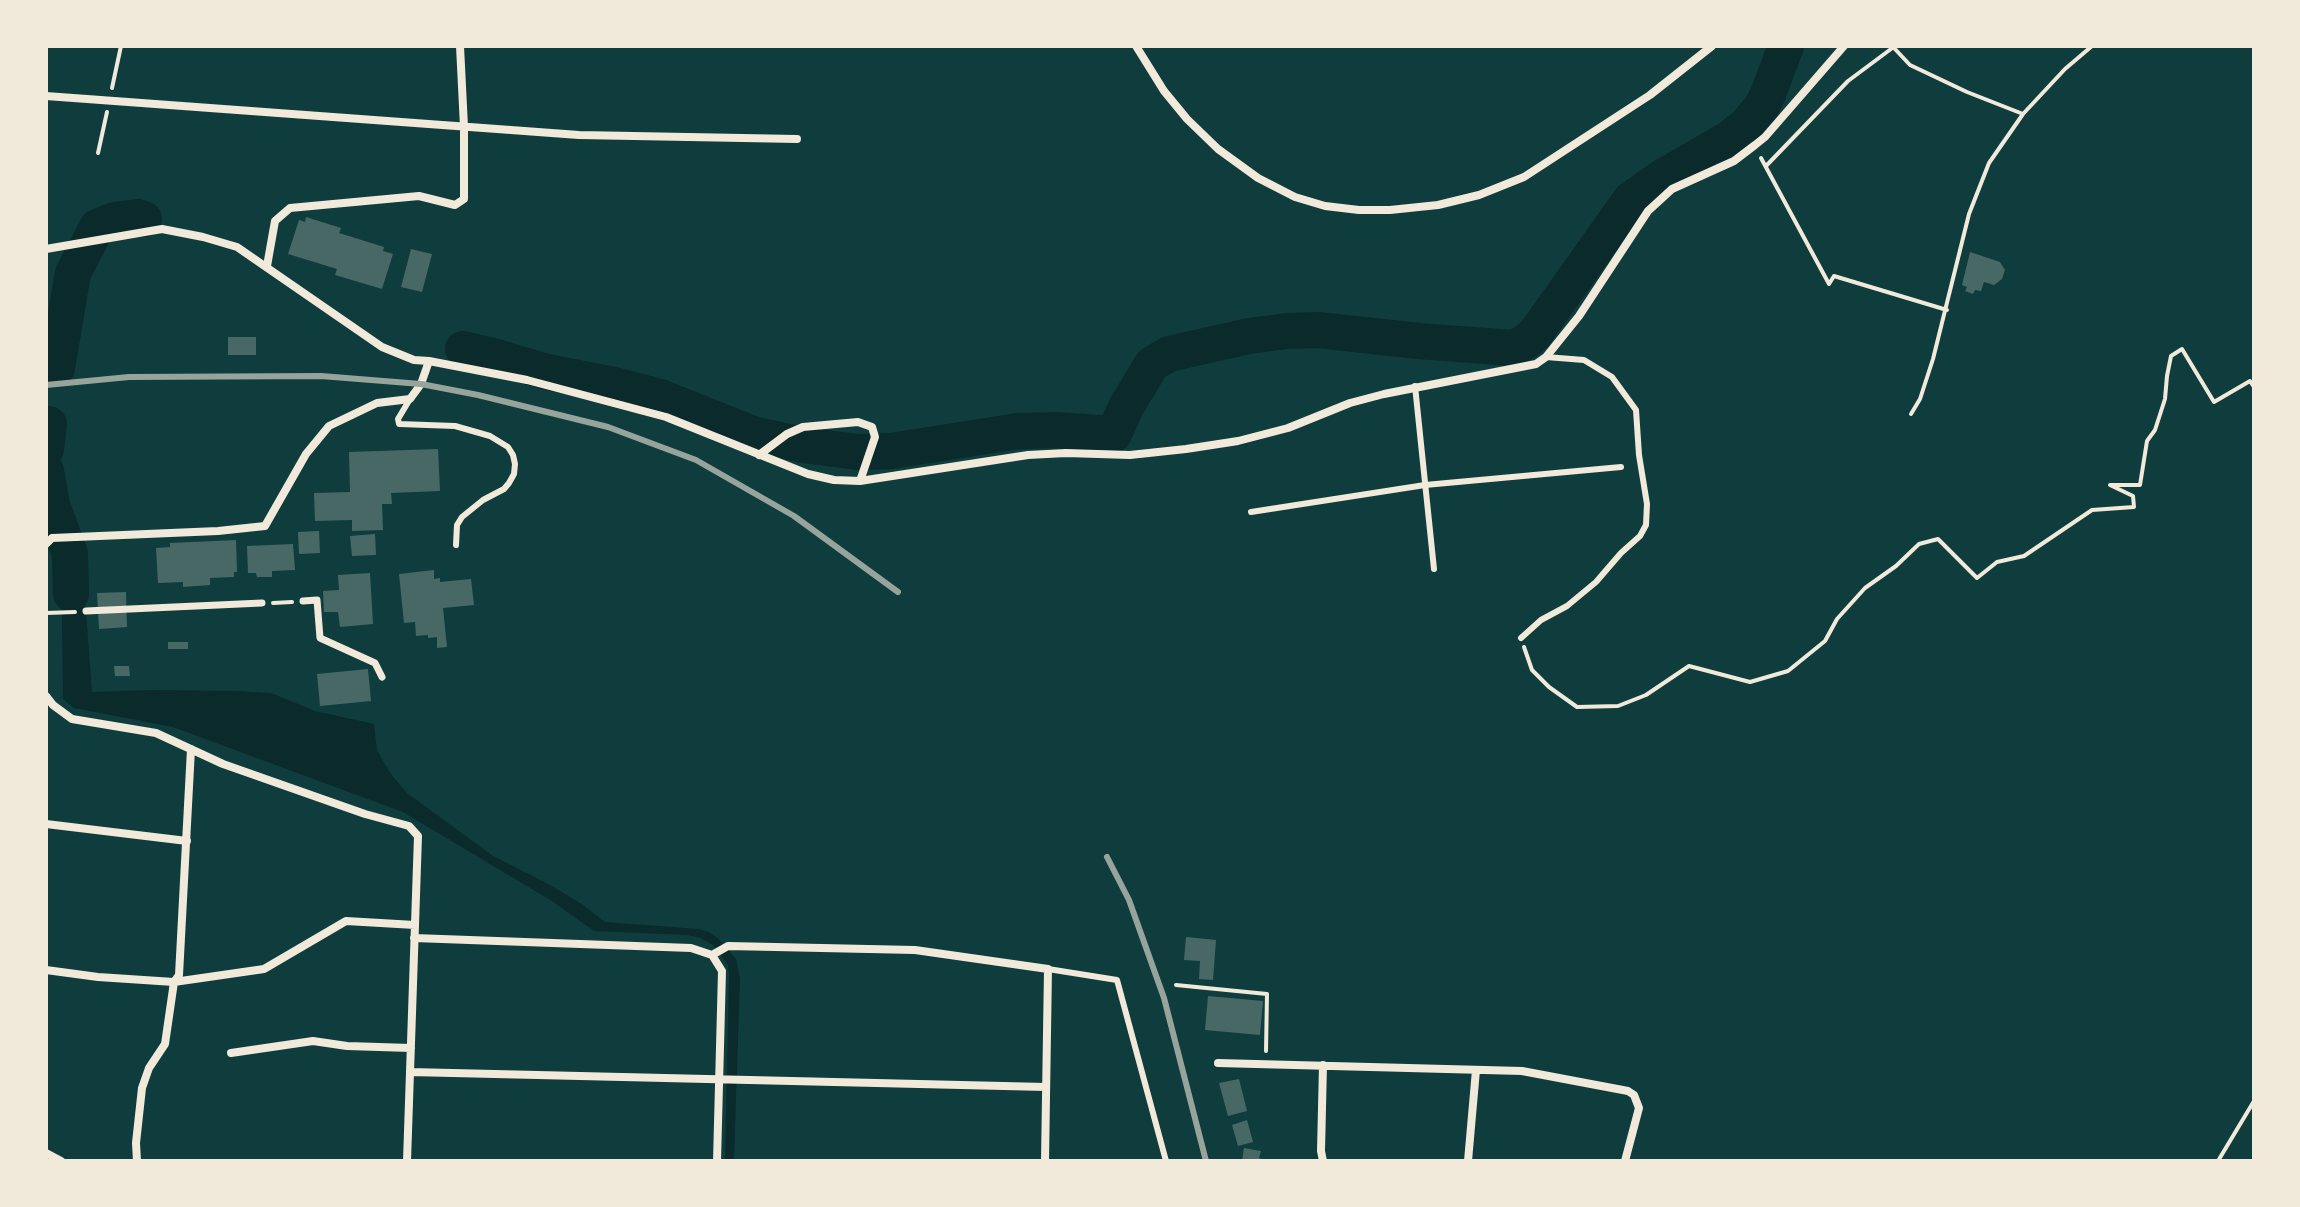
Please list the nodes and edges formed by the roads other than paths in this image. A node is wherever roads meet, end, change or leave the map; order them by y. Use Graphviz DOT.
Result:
graph roads {
  1 [pos="460,46"];
  2 [pos="1136,46"];
  3 [pos="1712,46"];
  4 [pos="1844,46"];
  5 [pos="46,96"];
  6 [pos="464,127"];
  7 [pos="797,139"];
  8 [pos="46,249"];
  9 [pos="267,266"];
  10 [pos="1546,357"];
  11 [pos="429,361"];
  12 [pos="1415,386"];
  13 [pos="410,399"];
  14 [pos="759,455"];
  15 [pos="1621,467"];
  16 [pos="860,481"];
  17 [pos="1425,485"];
  18 [pos="1251,512"];
  19 [pos="48,540"];
  20 [pos="456,545"];
  21 [pos="1434,569"];
  22 [pos="303,601"];
  23 [pos="262,603"];
  24 [pos="86,611"];
  25 [pos="1521,638"];
  26 [pos="382,677"];
  27 [pos="46,696"];
  28 [pos="191,749"];
  29 [pos="46,824"];
  30 [pos="187,841"];
  31 [pos="415,925"];
  32 [pos="414,938"];
  33 [pos="714,954"];
  34 [pos="1048,969"];
  35 [pos="46,970"];
  36 [pos="174,982"];
  37 [pos="411,1048"];
  38 [pos="231,1053"];
  39 [pos="1218,1063"];
  40 [pos="1323,1065"];
  41 [pos="1476,1070"];
  42 [pos="410,1072"];
  43 [pos="727,1080"];
  44 [pos="1046,1087"];
  45 [pos="137,1161"];
  46 [pos="407,1161"];
  47 [pos="717,1161"];
  48 [pos="1045,1161"];
  49 [pos="1166,1161"];
  50 [pos="1323,1161"];
  51 [pos="1468,1161"];
  52 [pos="1625,1161"];
  1 -- 6 [label="street"];
  2 -- 3 [label="street"];
  4 -- 10 [label="street"];
  5 -- 6 [label="street"];
  6 -- 7 [label="street"];
  6 -- 9 [label="street"];
  8 -- 9 [label="street"];
  9 -- 11 [label="street"];
  10 -- 12 [label="street"];
  10 -- 25 [label="lane"];
  11 -- 13 [label="street"];
  11 -- 14 [label="street"];
  12 -- 16 [label="street"];
  12 -- 17 [label="lane"];
  13 -- 19 [label="street"];
  13 -- 20 [label="lane"];
  14 -- 16 [label="street"];
  14 -- 16 [label="street"];
  15 -- 17 [label="lane"];
  17 -- 18 [label="lane"];
  17 -- 21 [label="lane"];
  22 -- 26 [label="street"];
  23 -- 24 [label="street"];
  27 -- 28 [label="street"];
  28 -- 30 [label="street"];
  28 -- 31 [label="street"];
  29 -- 30 [label="street"];
  30 -- 36 [label="street"];
  31 -- 32 [label="street"];
  31 -- 36 [label="street"];
  32 -- 33 [label="street"];
  32 -- 37 [label="street"];
  33 -- 34 [label="street"];
  33 -- 43 [label="street"];
  34 -- 44 [label="street"];
  34 -- 49 [label="lane"];
  35 -- 36 [label="street"];
  36 -- 45 [label="street"];
  37 -- 38 [label="street"];
  37 -- 42 [label="street"];
  39 -- 40 [label="street"];
  40 -- 41 [label="street"];
  40 -- 50 [label="street"];
  41 -- 51 [label="street"];
  41 -- 52 [label="street"];
  42 -- 43 [label="street"];
  42 -- 46 [label="street"];
  43 -- 44 [label="street"];
  43 -- 47 [label="street"];
  44 -- 48 [label="street"];
}
